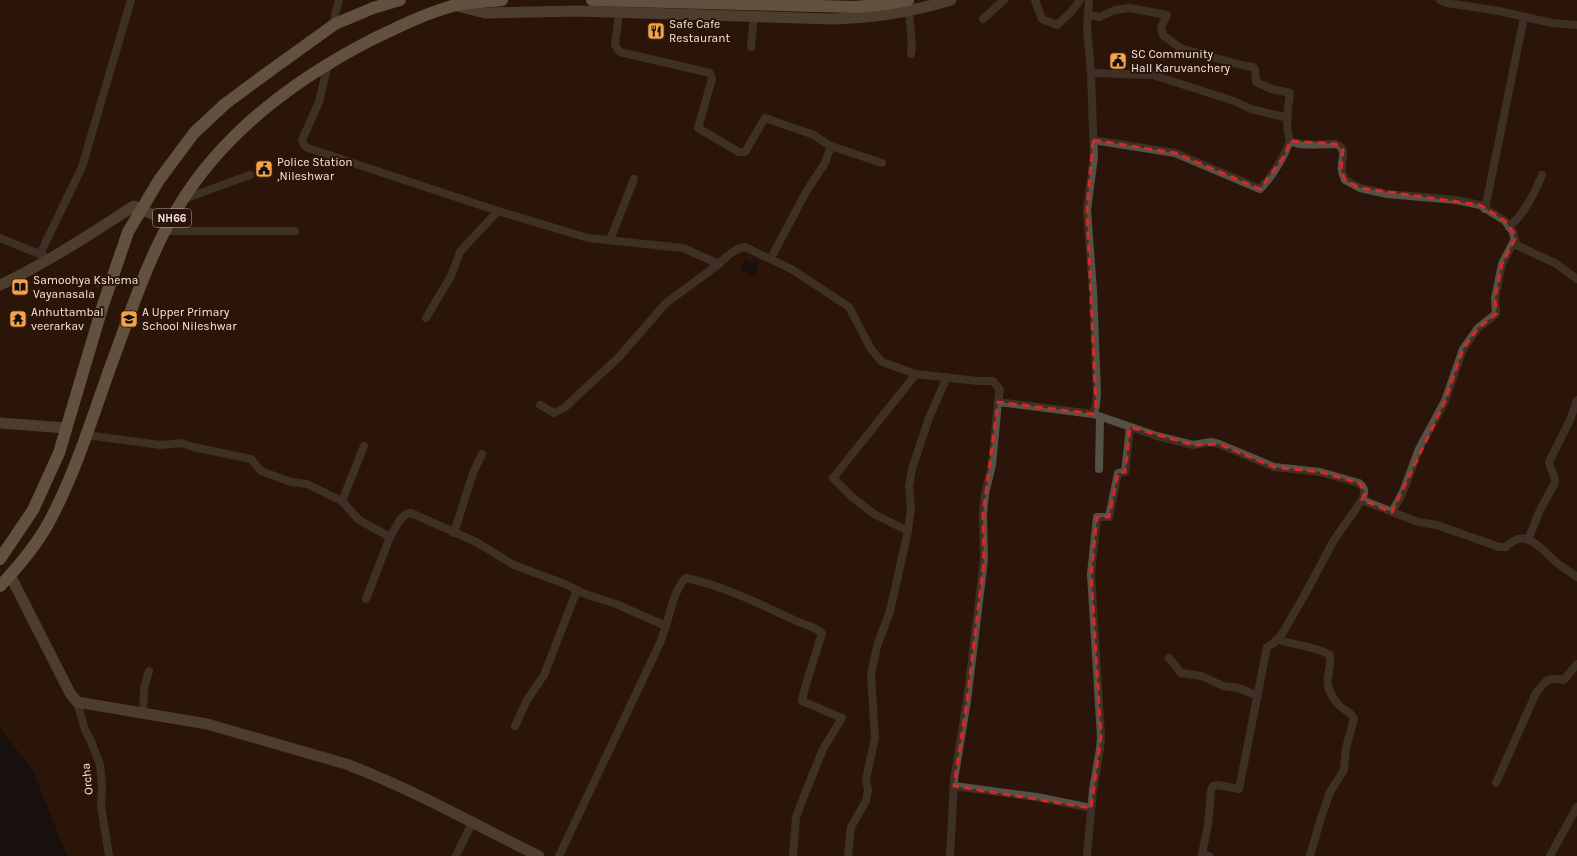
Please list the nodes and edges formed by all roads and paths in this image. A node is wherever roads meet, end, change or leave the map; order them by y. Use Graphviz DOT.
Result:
graph roads {
  1 [pos="131,0"];
  2 [pos="339,0"];
  3 [pos="400,0"];
  4 [pos="502,0"];
  5 [pos="592,0"];
  6 [pos="951,0"];
  7 [pos="1004,0"];
  8 [pos="1035,0"];
  9 [pos="1080,0"];
  10 [pos="1090,0"];
  11 [pos="1440,0"];
  12 [pos="458,6"];
  13 [pos="908,6"];
  14 [pos="619,13"];
  15 [pos="1089,15"];
  16 [pos="754,16"];
  17 [pos="1524,17"];
  18 [pos="983,19"];
  19 [pos="335,24"];
  20 [pos="1577,25"];
  21 [pos="751,47"];
  22 [pos="911,54"];
  23 [pos="331,62"];
  24 [pos="1091,73"];
  25 [pos="1288,118"];
  26 [pos="1093,140"];
  27 [pos="1290,141"];
  28 [pos="832,146"];
  29 [pos="882,164"];
  30 [pos="250,175"];
  31 [pos="1542,175"];
  32 [pos="634,179"];
  33 [pos="184,199"];
  34 [pos="1485,208"];
  35 [pos="141,210"];
  36 [pos="498,211"];
  37 [pos="168,227"];
  38 [pos="1509,227"];
  39 [pos="295,231"];
  40 [pos="0,238"];
  41 [pos="1515,239"];
  42 [pos="610,240"];
  43 [pos="45,256"];
  44 [pos="771,258"];
  45 [pos="719,264"];
  46 [pos="1577,279"];
  47 [pos="0,285"];
  48 [pos="426,318"];
  49 [pos="916,374"];
  50 [pos="947,377"];
  51 [pos="1577,400"];
  52 [pos="998,402"];
  53 [pos="540,405"];
  54 [pos="1096,416"];
  55 [pos="0,423"];
  56 [pos="1130,427"];
  57 [pos="66,428"];
  58 [pos="86,435"];
  59 [pos="364,446"];
  60 [pos="482,454"];
  61 [pos="1099,469"];
  62 [pos="1362,500"];
  63 [pos="342,501"];
  64 [pos="1392,512"];
  65 [pos="908,531"];
  66 [pos="454,533"];
  67 [pos="390,537"];
  68 [pos="1528,540"];
  69 [pos="0,559"];
  70 [pos="10,575"];
  71 [pos="1577,576"];
  72 [pos="0,586"];
  73 [pos="577,590"];
  74 [pos="366,599"];
  75 [pos="666,626"];
  76 [pos="1278,640"];
  77 [pos="1169,658"];
  78 [pos="1577,664"];
  79 [pos="149,671"];
  80 [pos="1258,696"];
  81 [pos="77,702"];
  82 [pos="143,713"];
  83 [pos="515,726"];
  84 [pos="1496,784"];
  85 [pos="954,786"];
  86 [pos="1577,807"];
  87 [pos="1091,808"];
  88 [pos="472,823"];
  89 [pos="1204,855"];
  90 [pos="109,856"];
  91 [pos="456,856"];
  92 [pos="538,856"];
  93 [pos="559,856"];
  94 [pos="793,856"];
  95 [pos="848,856"];
  96 [pos="950,856"];
  97 [pos="1087,856"];
  98 [pos="1310,856"];
  99 [pos="1550,856"];
  1 -- 43 [label="street"];
  2 -- 19 [label="street"];
  3 -- 19 [label="highway, NH66"];
  4 -- 12 [label="highway, NH66"];
  5 -- 13 [label="highway"];
  6 -- 13 [label="main road"];
  7 -- 18 [label="street"];
  8 -- 9 [label="street"];
  10 -- 15 [label="street"];
  11 -- 17 [label="street"];
  12 -- 14 [label="main road"];
  12 -- 23 [label="highway, NH66"];
  13 -- 16 [label="main road"];
  13 -- 22 [label="street"];
  14 -- 16 [label="main road"];
  14 -- 28 [label="street"];
  15 -- 24 [label="street"];
  15 -- 25 [label="street"];
  16 -- 21 [label="street"];
  17 -- 20 [label="street"];
  17 -- 34 [label="street"];
  19 -- 35 [label="highway, NH66"];
  23 -- 33 [label="highway, NH66"];
  23 -- 36 [label="street"];
  24 -- 25 [label="street"];
  24 -- 26 [label="street"];
  25 -- 27 [label="street"];
  26 -- 27 [label="street"];
  26 -- 54 [label="street"];
  27 -- 34 [label="street"];
  28 -- 29 [label="street"];
  28 -- 44 [label="street"];
  30 -- 33 [label="street"];
  31 -- 38 [label="street"];
  32 -- 42 [label="street"];
  33 -- 37 [label="highway, NH66"];
  34 -- 38 [label="street"];
  35 -- 37 [label="main road"];
  35 -- 43 [label="main road"];
  35 -- 57 [label="highway, NH66"];
  36 -- 42 [label="street"];
  36 -- 48 [label="street"];
  37 -- 39 [label="street"];
  37 -- 58 [label="highway, NH66"];
  38 -- 41 [label="street"];
  40 -- 43 [label="street"];
  41 -- 46 [label="street"];
  41 -- 64 [label="street"];
  42 -- 45 [label="street"];
  43 -- 47 [label="main road"];
  44 -- 45 [label="street"];
  44 -- 49 [label="street"];
  45 -- 53 [label="street"];
  49 -- 50 [label="street"];
  49 -- 65 [label="street"];
  50 -- 52 [label="street"];
  50 -- 65 [label="street"];
  51 -- 68 [label="street"];
  52 -- 54 [label="street"];
  52 -- 85 [label="street"];
  54 -- 56 [label="street"];
  54 -- 61 [label="street"];
  55 -- 57 [label="main road"];
  56 -- 62 [label="street"];
  56 -- 87 [label="street"];
  57 -- 69 [label="highway, NH66"];
  58 -- 63 [label="street"];
  58 -- 70 [label="highway, NH66"];
  59 -- 63 [label="street"];
  60 -- 66 [label="street"];
  62 -- 64 [label="street"];
  62 -- 76 [label="street"];
  63 -- 67 [label="street"];
  64 -- 68 [label="street"];
  65 -- 95 [label="street"];
  66 -- 67 [label="street"];
  66 -- 73 [label="street"];
  67 -- 74 [label="street"];
  68 -- 71 [label="street"];
  70 -- 72 [label="highway, NH66"];
  70 -- 81 [label="main road"];
  73 -- 75 [label="street"];
  73 -- 83 [label="street"];
  75 -- 93 [label="street"];
  75 -- 94 [label="street"];
  76 -- 80 [label="street"];
  76 -- 98 [label="street"];
  77 -- 80 [label="street"];
  78 -- 84 [label="street"];
  79 -- 82 [label="street"];
  80 -- 89 [label="street"];
  81 -- 82 [label="main road"];
  81 -- 90 [label="street, Orcha"];
  82 -- 88 [label="main road"];
  85 -- 87 [label="street"];
  85 -- 96 [label="street"];
  86 -- 99 [label="street"];
  87 -- 97 [label="street"];
  88 -- 91 [label="street"];
  88 -- 92 [label="main road"];
}
